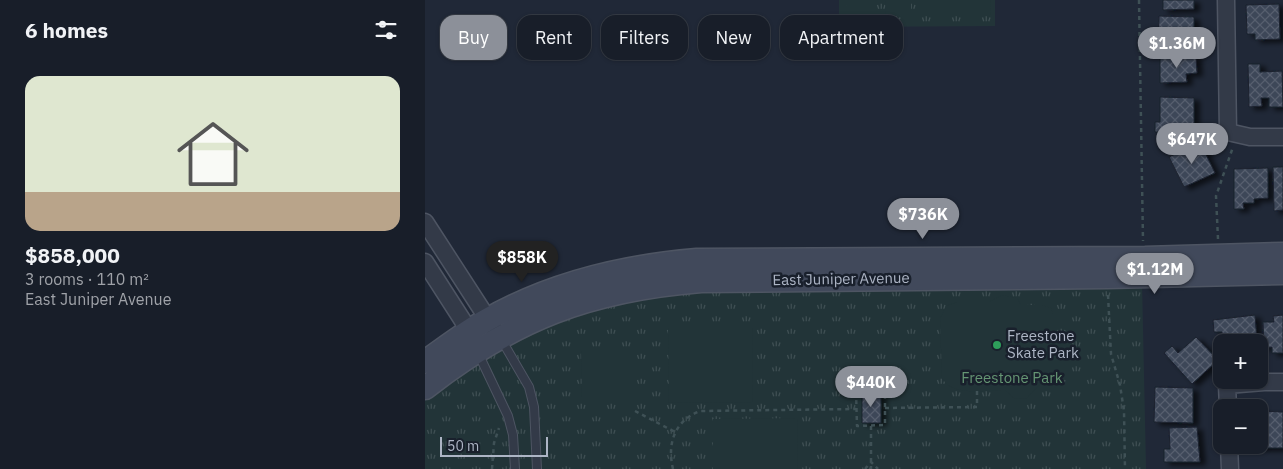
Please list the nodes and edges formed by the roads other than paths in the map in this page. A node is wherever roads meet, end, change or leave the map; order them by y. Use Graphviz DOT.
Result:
graph roads {
  1 [pos="1226,0"];
  2 [pos="1283,137"];
  3 [pos="425,222"];
  4 [pos="1283,254"];
  5 [pos="425,262"];
  6 [pos="1143,264"];
  7 [pos="1283,273"];
  8 [pos="493,328"];
  9 [pos="472,341"];
  10 [pos="425,362"];
  11 [pos="1283,382"];
  12 [pos="425,388"];
  13 [pos="1227,399"];
  14 [pos="1229,454"];
  15 [pos="515,469"];
  16 [pos="537,469"];
  17 [pos="1230,469"];
  1 -- 2 [label="street"];
  3 -- 8 [label="street"];
  4 -- 6 [label="street, East Juniper Avenue"];
  5 -- 9 [label="street"];
  6 -- 7 [label="street, East Juniper Avenue"];
  6 -- 8 [label="street, East Juniper Avenue"];
  6 -- 8 [label="street, East Juniper Avenue"];
  8 -- 9 [label="street, East Juniper Avenue"];
  8 -- 16 [label="lane"];
  9 -- 10 [label="street, East Juniper Avenue"];
  9 -- 12 [label="street, East Juniper Avenue"];
  9 -- 15 [label="lane"];
  11 -- 13 [label="street"];
  14 -- 17 [label="street"];
}
